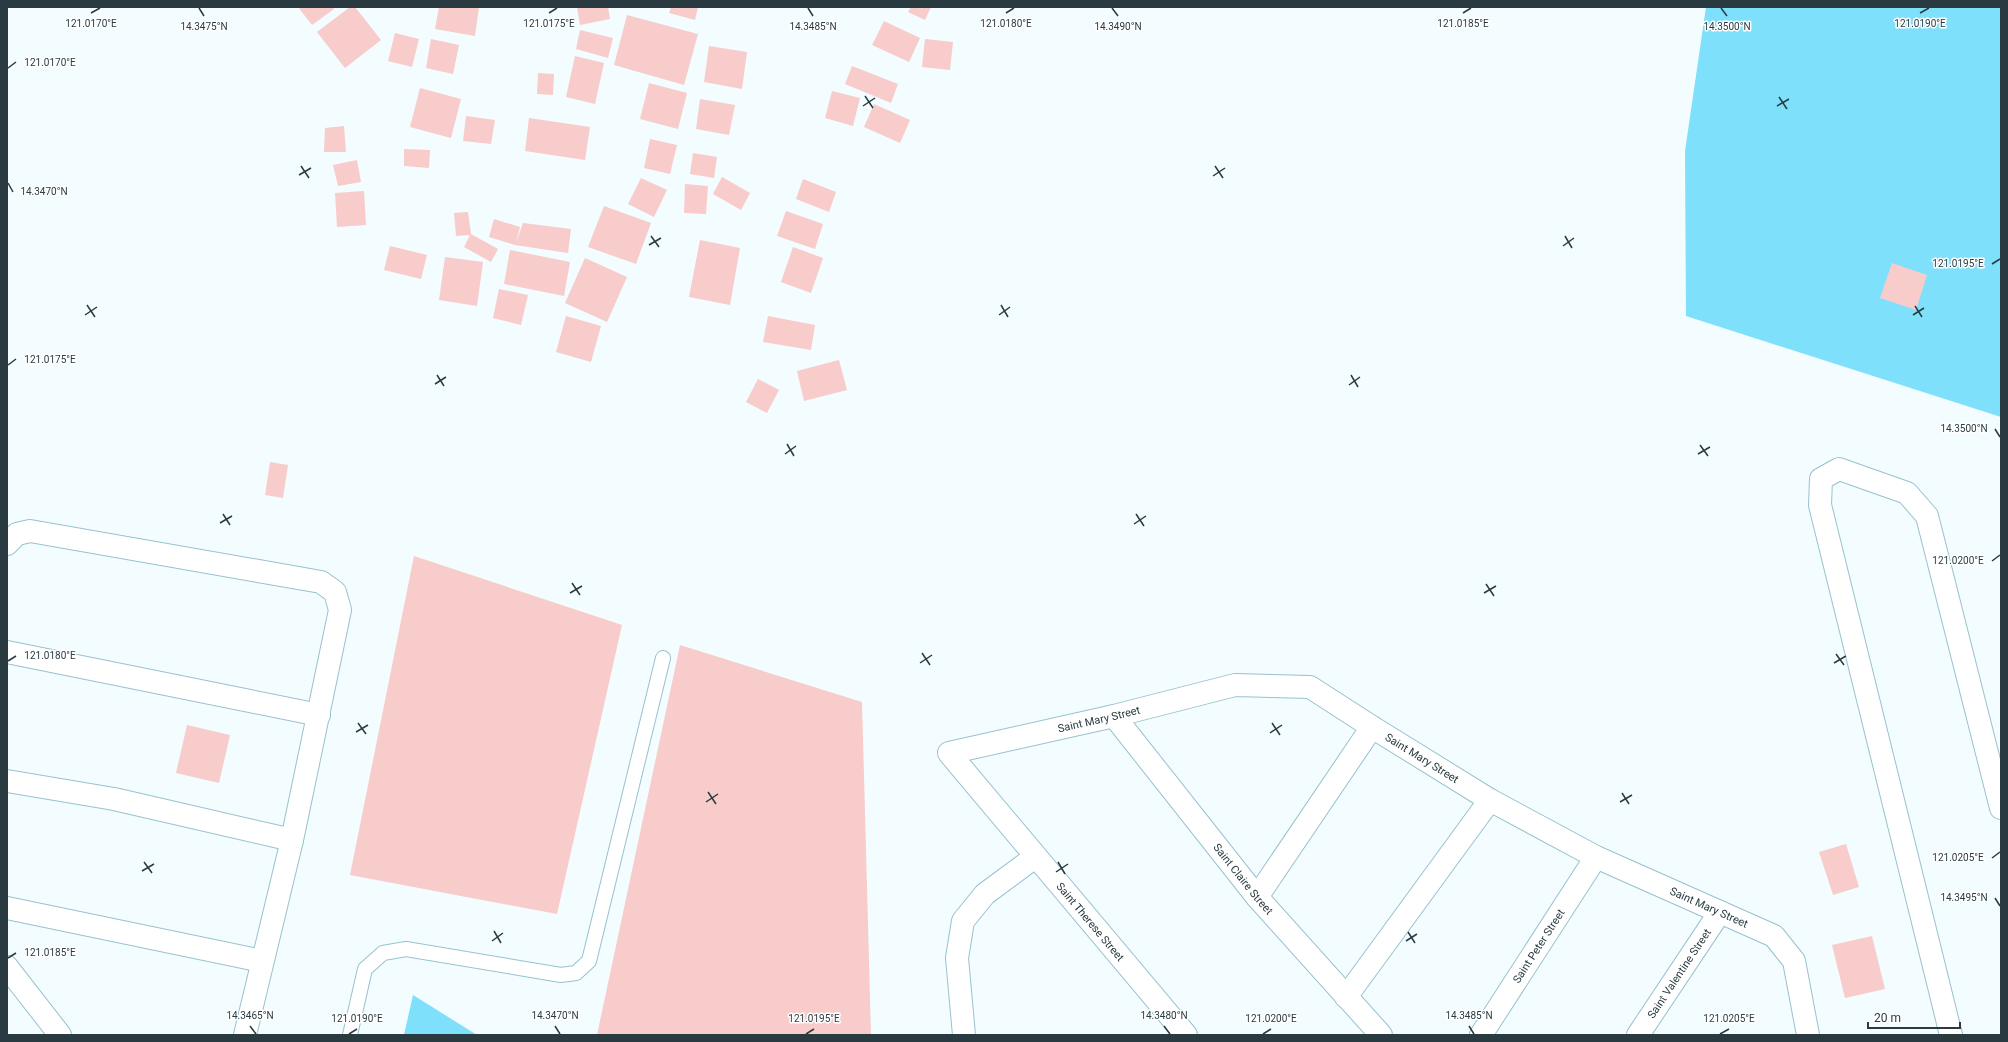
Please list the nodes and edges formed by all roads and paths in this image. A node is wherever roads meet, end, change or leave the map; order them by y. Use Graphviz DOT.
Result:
graph roads {
  1 [pos="7,544"];
  2 [pos="7,652"];
  3 [pos="663,658"];
  4 [pos="319,715"];
  5 [pos="1114,716"];
  6 [pos="1372,727"];
  7 [pos="949,753"];
  8 [pos="7,781"];
  9 [pos="1490,800"];
  10 [pos="2001,808"];
  11 [pos="292,840"];
  12 [pos="1035,857"];
  13 [pos="1596,857"];
  14 [pos="1256,897"];
  15 [pos="7,908"];
  16 [pos="1720,912"];
  17 [pos="262,961"];
  18 [pos="7,967"];
  19 [pos="1346,997"];
  20 [pos="60,1035"];
  21 [pos="245,1035"];
  22 [pos="350,1035"];
  23 [pos="964,1035"];
  24 [pos="1186,1035"];
  25 [pos="1381,1035"];
  26 [pos="1481,1035"];
  27 [pos="1638,1035"];
  28 [pos="1808,1035"];
  29 [pos="1951,1035"];
  1 -- 4 [label="street"];
  2 -- 4 [label="street"];
  3 -- 22 [label="lane"];
  4 -- 11 [label="street"];
  5 -- 6 [label="street, Saint Mary Street"];
  5 -- 7 [label="street, Saint Mary Street"];
  5 -- 14 [label="street, Saint Claire Street"];
  6 -- 9 [label="street, Saint Mary Street"];
  6 -- 14 [label="street"];
  7 -- 12 [label="street, Saint Therese Street"];
  8 -- 11 [label="street"];
  9 -- 13 [label="street, Saint Mary Street"];
  9 -- 19 [label="street"];
  10 -- 29 [label="street"];
  11 -- 17 [label="street"];
  12 -- 23 [label="street"];
  12 -- 24 [label="street, Saint Therese Street"];
  13 -- 16 [label="street, Saint Mary Street"];
  13 -- 26 [label="street, Saint Peter Street"];
  14 -- 19 [label="street, Saint Claire Street"];
  15 -- 17 [label="street"];
  16 -- 27 [label="street, Saint Valentine Street"];
  16 -- 28 [label="street, Saint Mary Street"];
  17 -- 21 [label="street"];
  18 -- 20 [label="street"];
  19 -- 25 [label="street, Saint Claire Street"];
}
